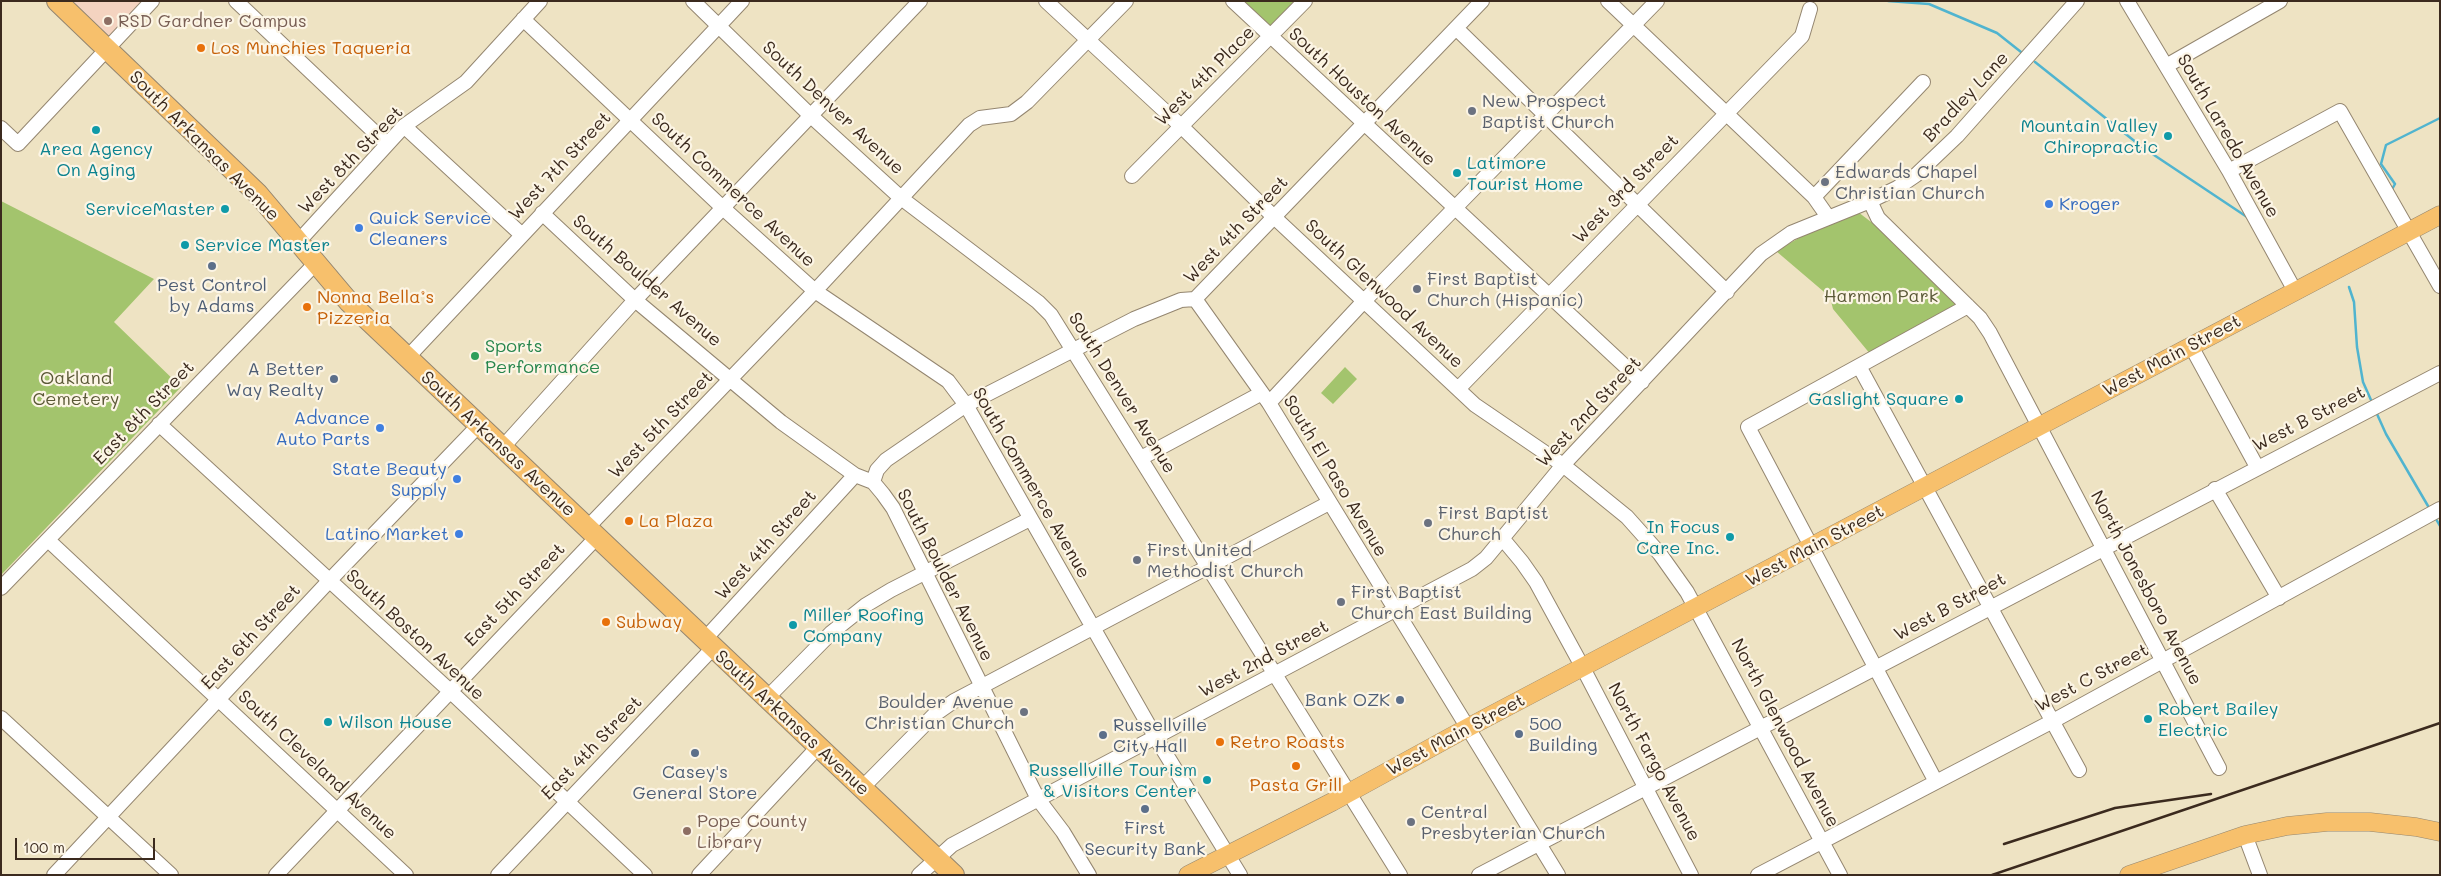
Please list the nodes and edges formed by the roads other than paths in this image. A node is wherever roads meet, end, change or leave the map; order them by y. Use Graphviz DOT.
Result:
graph roads {
  1 [pos="57,1"];
  2 [pos="152,1"];
  3 [pos="236,1"];
  4 [pos="540,1"];
  5 [pos="693,1"];
  6 [pos="742,1"];
  7 [pos="920,1"];
  8 [pos="1046,1"];
  9 [pos="1126,1"];
  10 [pos="1233,1"];
  11 [pos="1305,1"];
  12 [pos="1482,1"];
  13 [pos="1608,1"];
  14 [pos="1657,1"];
  15 [pos="2078,1"];
  16 [pos="2127,1"];
  17 [pos="2278,2"];
  18 [pos="1810,9"];
  19 [pos="523,19"];
  20 [pos="719,26"];
  21 [pos="1634,26"];
  22 [pos="1456,28"];
  23 [pos="1271,37"];
  24 [pos="1088,40"];
  25 [pos="106,50"];
  26 [pos="2166,66"];
  27 [pos="1923,82"];
  28 [pos="1726,113"];
  29 [pos="810,115"];
  30 [pos="1545,116"];
  31 [pos="629,119"];
  32 [pos="1364,124"];
  33 [pos="404,126"];
  34 [pos="1181,126"];
  35 [pos="1,128"];
  36 [pos="387,144"];
  37 [pos="2228,171"];
  38 [pos="1132,176"];
  39 [pos="1814,197"];
  40 [pos="901,198"];
  41 [pos="1870,201"];
  42 [pos="1637,204"];
  43 [pos="724,209"];
  44 [pos="1455,209"];
  45 [pos="542,213"];
  46 [pos="2440,215"];
  47 [pos="1274,217"];
  48 [pos="1828,217"];
  49 [pos="2408,232"];
  50 [pos="522,235"];
  51 [pos="298,242"];
  52 [pos="1762,254"];
  53 [pos="315,264"];
  54 [pos="2440,286"];
  55 [pos="815,291"];
  56 [pos="2296,291"];
  57 [pos="1727,292"];
  58 [pos="1548,296"];
  59 [pos="635,300"];
  60 [pos="1195,300"];
  61 [pos="1364,302"];
  62 [pos="1968,306"];
  63 [pos="2191,346"];
  64 [pos="1074,350"];
  65 [pos="407,358"];
  66 [pos="1859,366"];
  67 [pos="2440,373"];
  68 [pos="731,379"];
  69 [pos="1642,382"];
  70 [pos="1458,390"];
  71 [pos="1265,398"];
  72 [pos="966,405"];
  73 [pos="159,424"];
  74 [pos="478,426"];
  75 [pos="2038,426"];
  76 [pos="502,448"];
  77 [pos="1141,458"];
  78 [pos="1564,465"];
  79 [pos="2257,467"];
  80 [pos="855,475"];
  81 [pos="873,482"];
  82 [pos="1926,488"];
  83 [pos="2215,489"];
  84 [pos="1329,503"];
  85 [pos="2440,509"];
  86 [pos="1030,519"];
  87 [pos="592,533"];
  88 [pos="1502,538"];
  89 [pos="48,540"];
  90 [pos="1810,548"];
  91 [pos="2102,548"];
  92 [pos="1208,567"];
  93 [pos="924,572"];
  94 [pos="329,581"];
  95 [pos="1,588"];
  96 [pos="2279,598"];
  97 [pos="1991,607"];
  98 [pos="1697,608"];
  99 [pos="1394,610"];
  100 [pos="1094,628"];
  101 [pos="709,644"];
  102 [pos="2164,660"];
  103 [pos="1583,668"];
  104 [pos="1875,668"];
  105 [pos="1277,674"];
  106 [pos="981,686"];
  107 [pos="450,691"];
  108 [pos="219,698"];
  109 [pos="766,698"];
  110 [pos="1,718"];
  111 [pos="2053,720"];
  112 [pos="1760,727"];
  113 [pos="1467,728"];
  114 [pos="1156,738"];
  115 [pos="818,747"];
  116 [pos="2220,768"];
  117 [pos="2079,770"];
  118 [pos="1936,782"];
  119 [pos="862,788"];
  120 [pos="1647,788"];
  121 [pos="1350,792"];
  122 [pos="1038,799"];
  123 [pos="566,802"];
  124 [pos="338,809"];
  125 [pos="108,816"];
  126 [pos="2440,832"];
  127 [pos="2245,835"];
  128 [pos="1822,842"];
  129 [pos="1540,844"];
  130 [pos="1227,854"];
  131 [pos="936,858"];
  132 [pos="54,875"];
  133 [pos="171,875"];
  134 [pos="276,875"];
  135 [pos="406,875"];
  136 [pos="498,875"];
  137 [pos="644,875"];
  138 [pos="699,875"];
  139 [pos="919,875"];
  140 [pos="954,875"];
  141 [pos="1089,875"];
  142 [pos="1188,875"];
  143 [pos="1240,875"];
  144 [pos="1400,875"];
  145 [pos="1479,875"];
  146 [pos="1558,875"];
  147 [pos="1691,875"];
  148 [pos="1758,875"];
  149 [pos="1840,875"];
  150 [pos="2129,875"];
  151 [pos="2260,875"];
  1 -- 25 [label="highway, South Arkansas Avenue"];
  2 -- 25 [label="street"];
  3 -- 36 [label="street"];
  4 -- 19 [label="street, West 8th Street"];
  5 -- 20 [label="street, South Denver Avenue"];
  6 -- 20 [label="street, West 7th Street"];
  7 -- 29 [label="street"];
  8 -- 24 [label="street, South Glenwood Avenue"];
  9 -- 24 [label="street, West 5th Street"];
  10 -- 23 [label="street, South Houston Avenue"];
  11 -- 23 [label="street, West 4th Place"];
  12 -- 22 [label="street, West 4th Street"];
  13 -- 21 [label="street"];
  14 -- 21 [label="street"];
  15 -- 41 [label="street, Bradley Lane"];
  16 -- 26 [label="street, South Laredo Avenue"];
  17 -- 26 [label="street"];
  18 -- 28 [label="street, West 3rd Street"];
  19 -- 31 [label="street, South Commerce Avenue"];
  19 -- 33 [label="street, West 8th Street"];
  20 -- 29 [label="street, South Denver Avenue"];
  20 -- 31 [label="street, West 7th Street"];
  21 -- 28 [label="street"];
  21 -- 30 [label="street"];
  22 -- 30 [label="street"];
  22 -- 32 [label="street, West 4th Street"];
  23 -- 32 [label="street, South Houston Avenue"];
  23 -- 34 [label="street, West 4th Place"];
  24 -- 34 [label="street, South Glenwood Avenue"];
  24 -- 40 [label="street, West 5th Street"];
  25 -- 35 [label="street"];
  25 -- 51 [label="highway, South Arkansas Avenue"];
  26 -- 37 [label="street, South Laredo Avenue"];
  27 -- 39 [label="street"];
  28 -- 39 [label="street"];
  28 -- 42 [label="street, West 3rd Street"];
  29 -- 40 [label="street, South Denver Avenue"];
  29 -- 43 [label="street"];
  30 -- 42 [label="street"];
  30 -- 44 [label="street"];
  31 -- 43 [label="street, South Commerce Avenue"];
  31 -- 45 [label="street, West 7th Street"];
  32 -- 44 [label="street, South Houston Avenue"];
  32 -- 47 [label="street, West 4th Street"];
  33 -- 36 [label="street, West 8th Street"];
  33 -- 50 [label="street"];
  34 -- 38 [label="street, West 4th Place"];
  34 -- 47 [label="street, South Glenwood Avenue"];
  36 -- 51 [label="street, West 8th Street"];
  37 -- 49 [label="street"];
  37 -- 56 [label="street, South Laredo Avenue"];
  39 -- 48 [label="street"];
  40 -- 55 [label="street, West 5th Street"];
  40 -- 64 [label="street, South Denver Avenue"];
  41 -- 48 [label="street, Bradley Lane"];
  41 -- 62 [label="street, North Jonesboro Avenue"];
  42 -- 57 [label="street"];
  42 -- 58 [label="street, West 3rd Street"];
  43 -- 55 [label="street, South Commerce Avenue"];
  43 -- 59 [label="street"];
  44 -- 58 [label="street, South Houston Avenue"];
  44 -- 61 [label="street"];
  45 -- 50 [label="street, West 7th Street"];
  45 -- 59 [label="street, South Boulder Avenue"];
  46 -- 49 [label="main road, West Main Street"];
  47 -- 60 [label="street, West 4th Street"];
  47 -- 61 [label="street, South Glenwood Avenue"];
  48 -- 52 [label="street, Bradley Lane"];
  49 -- 54 [label="street"];
  49 -- 56 [label="main road, West Main Street"];
  50 -- 65 [label="street, West 7th Street"];
  51 -- 53 [label="highway, South Arkansas Avenue"];
  52 -- 57 [label="street, West 2nd Street"];
  53 -- 65 [label="highway, South Arkansas Avenue"];
  53 -- 73 [label="street, East 8th Street"];
  55 -- 68 [label="street, West 5th Street"];
  55 -- 72 [label="street, South Commerce Avenue"];
  56 -- 63 [label="main road, West Main Street"];
  57 -- 69 [label="street, West 2nd Street"];
  58 -- 69 [label="street, South Houston Avenue"];
  58 -- 70 [label="street, West 3rd Street"];
  59 -- 68 [label="street, South Boulder Avenue"];
  59 -- 76 [label="street"];
  60 -- 64 [label="street, West 4th Street"];
  60 -- 71 [label="street, South El Paso Avenue"];
  61 -- 70 [label="street, South Glenwood Avenue"];
  61 -- 71 [label="street"];
  62 -- 66 [label="street"];
  62 -- 75 [label="street, North Jonesboro Avenue"];
  63 -- 75 [label="main road, West Main Street"];
  63 -- 79 [label="street"];
  64 -- 72 [label="street, West 4th Street"];
  64 -- 77 [label="street, South Denver Avenue"];
  65 -- 74 [label="highway, South Arkansas Avenue"];
  66 -- 82 [label="street"];
  66 -- 90 [label="street"];
  67 -- 79 [label="street, West B Street"];
  68 -- 80 [label="street, South Boulder Avenue"];
  68 -- 87 [label="street, West 5th Street"];
  69 -- 78 [label="street, West 2nd Street"];
  70 -- 78 [label="street, South Glenwood Avenue"];
  71 -- 77 [label="street"];
  71 -- 84 [label="street, South El Paso Avenue"];
  72 -- 81 [label="street, West 4th Street"];
  72 -- 86 [label="street, South Commerce Avenue"];
  73 -- 89 [label="street, East 8th Street"];
  73 -- 94 [label="street, South Boston Avenue"];
  74 -- 76 [label="highway, South Arkansas Avenue"];
  74 -- 94 [label="street, East 6th Street"];
  75 -- 82 [label="main road, West Main Street"];
  75 -- 91 [label="street, North Jonesboro Avenue"];
  76 -- 87 [label="highway, South Arkansas Avenue"];
  77 -- 92 [label="street, South Denver Avenue"];
  78 -- 88 [label="street, West 2nd Street"];
  78 -- 98 [label="street, South Glenwood Avenue"];
  79 -- 83 [label="street, West B Street"];
  80 -- 81 [label="street, South Boulder Avenue"];
  80 -- 101 [label="street, West 4th Street"];
  81 -- 93 [label="street, South Boulder Avenue"];
  82 -- 90 [label="main road, West Main Street"];
  82 -- 97 [label="street"];
  83 -- 91 [label="street, West B Street"];
  83 -- 96 [label="street"];
  84 -- 92 [label="street"];
  84 -- 99 [label="street, South El Paso Avenue"];
  85 -- 96 [label="street, West C Street"];
  86 -- 93 [label="street"];
  86 -- 100 [label="street, South Commerce Avenue"];
  87 -- 101 [label="highway, South Arkansas Avenue"];
  87 -- 107 [label="street, East 5th Street"];
  88 -- 99 [label="street, West 2nd Street"];
  88 -- 103 [label="street, North Fargo Avenue"];
  89 -- 95 [label="street, East 8th Street"];
  89 -- 108 [label="street, South Cleveland Avenue"];
  90 -- 98 [label="main road, West Main Street"];
  90 -- 104 [label="street"];
  91 -- 97 [label="street, West B Street"];
  91 -- 102 [label="street, North Jonesboro Avenue"];
  92 -- 100 [label="street"];
  92 -- 105 [label="street, South Denver Avenue"];
  93 -- 106 [label="street, South Boulder Avenue"];
  93 -- 109 [label="street"];
  94 -- 107 [label="street, South Boston Avenue"];
  94 -- 108 [label="street, East 6th Street"];
  96 -- 102 [label="street, West C Street"];
  97 -- 104 [label="street, West B Street"];
  97 -- 111 [label="street"];
  98 -- 103 [label="main road, West Main Street"];
  98 -- 112 [label="street, North Glenwood Avenue"];
  99 -- 105 [label="street, West 2nd Street"];
  99 -- 113 [label="street, South El Paso Avenue"];
  100 -- 106 [label="street"];
  100 -- 114 [label="street, South Commerce Avenue"];
  101 -- 109 [label="highway, South Arkansas Avenue"];
  101 -- 123 [label="street, East 4th Street"];
  102 -- 111 [label="street, West C Street"];
  102 -- 116 [label="street, North Jonesboro Avenue"];
  103 -- 113 [label="main road, West Main Street"];
  103 -- 120 [label="street, North Fargo Avenue"];
  104 -- 112 [label="street, West B Street"];
  104 -- 118 [label="street"];
  105 -- 114 [label="street, West 2nd Street"];
  105 -- 121 [label="street, South Denver Avenue"];
  106 -- 119 [label="street"];
  106 -- 122 [label="street, South Boulder Avenue"];
  107 -- 123 [label="street, South Boston Avenue"];
  107 -- 124 [label="street, East 5th Street"];
  108 -- 124 [label="street, South Cleveland Avenue"];
  108 -- 125 [label="street, East 6th Street"];
  109 -- 115 [label="highway, South Arkansas Avenue"];
  110 -- 125 [label="street"];
  111 -- 117 [label="street"];
  111 -- 118 [label="street, West C Street"];
  112 -- 120 [label="street, West B Street"];
  112 -- 128 [label="street, North Glenwood Avenue"];
  113 -- 121 [label="main road, West Main Street"];
  113 -- 129 [label="street, South El Paso Avenue"];
  114 -- 122 [label="street, West 2nd Street"];
  114 -- 130 [label="street, South Commerce Avenue"];
  115 -- 119 [label="highway, South Arkansas Avenue"];
  115 -- 138 [label="street"];
  118 -- 128 [label="street, West C Street"];
  119 -- 131 [label="highway, South Arkansas Avenue"];
  120 -- 129 [label="street, West B Street"];
  120 -- 147 [label="street, North Fargo Avenue"];
  121 -- 130 [label="main road, West Main Street"];
  121 -- 144 [label="street, South Denver Avenue"];
  122 -- 131 [label="street, West 2nd Street"];
  122 -- 141 [label="street, South Boulder Avenue"];
  123 -- 136 [label="street, East 4th Street"];
  123 -- 137 [label="street, South Boston Avenue"];
  124 -- 134 [label="street, East 5th Street"];
  124 -- 135 [label="street, South Cleveland Avenue"];
  125 -- 132 [label="street, East 6th Street"];
  125 -- 133 [label="street"];
  126 -- 127 [label="main road"];
  127 -- 150 [label="main road"];
  127 -- 151 [label="street"];
  128 -- 148 [label="street, West C Street"];
  128 -- 149 [label="street, North Glenwood Avenue"];
  129 -- 145 [label="street, West B Street"];
  129 -- 146 [label="street, South El Paso Avenue"];
  130 -- 142 [label="main road, West Main Street"];
  130 -- 143 [label="street, South Commerce Avenue"];
  131 -- 139 [label="street, West 2nd Street"];
  131 -- 140 [label="highway, South Arkansas Avenue"];
}
